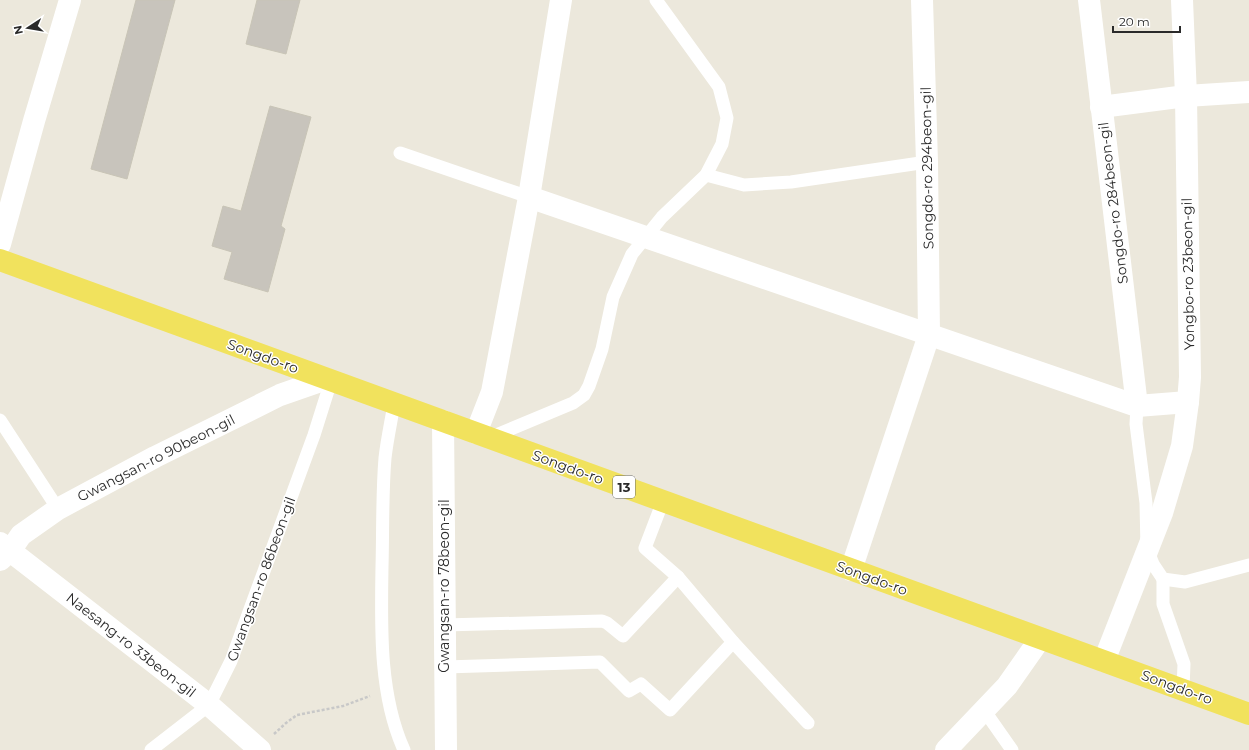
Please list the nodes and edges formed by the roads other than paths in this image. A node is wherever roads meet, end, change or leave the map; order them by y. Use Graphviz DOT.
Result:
graph roads {
  1 [pos="70,0"];
  2 [pos="561,0"];
  3 [pos="656,0"];
  4 [pos="922,0"];
  5 [pos="1089,0"];
  6 [pos="1182,0"];
  7 [pos="1249,92"];
  8 [pos="1186,96"];
  9 [pos="1101,107"];
  10 [pos="400,153"];
  11 [pos="927,162"];
  12 [pos="706,175"];
  13 [pos="528,197"];
  14 [pos="645,237"];
  15 [pos="0,244"];
  16 [pos="0,260"];
  17 [pos="929,335"];
  18 [pos="329,380"];
  19 [pos="1188,402"];
  20 [pos="394,404"];
  21 [pos="1137,406"];
  22 [pos="0,420"];
  23 [pos="443,421"];
  24 [pos="482,436"];
  25 [pos="663,502"];
  26 [pos="58,509"];
  27 [pos="1147,549"];
  28 [pos="3,551"];
  29 [pos="1249,565"];
  30 [pos="851,570"];
  31 [pos="678,577"];
  32 [pos="1163,579"];
  33 [pos="444,625"];
  34 [pos="1040,639"];
  35 [pos="733,642"];
  36 [pos="1104,661"];
  37 [pos="445,667"];
  38 [pos="1183,689"];
  39 [pos="209,705"];
  40 [pos="984,710"];
  41 [pos="1249,714"];
  42 [pos="808,724"];
  43 [pos="259,749"];
  44 [pos="151,750"];
  45 [pos="404,750"];
  46 [pos="446,750"];
  47 [pos="946,750"];
  48 [pos="1012,750"];
  1 -- 15 [label="street"];
  2 -- 13 [label="street"];
  3 -- 12 [label="lane"];
  4 -- 11 [label="street, Songdo-ro 294beon-gil"];
  5 -- 9 [label="street, Songdo-ro 284beon-gil"];
  6 -- 8 [label="street, Yongbo-ro 23beon-gil"];
  7 -- 8 [label="street"];
  8 -- 9 [label="street"];
  8 -- 19 [label="street, Yongbo-ro 23beon-gil"];
  9 -- 21 [label="street, Songdo-ro 284beon-gil"];
  10 -- 13 [label="lane"];
  11 -- 12 [label="lane"];
  11 -- 17 [label="street, Songdo-ro 294beon-gil"];
  12 -- 14 [label="lane"];
  13 -- 14 [label="street"];
  13 -- 24 [label="street"];
  14 -- 17 [label="street"];
  14 -- 24 [label="lane"];
  16 -- 18 [label="main road, Songdo-ro / 13"];
  17 -- 21 [label="street"];
  17 -- 30 [label="street, Songdo-ro 294beon-gil"];
  18 -- 20 [label="main road, Songdo-ro / 13"];
  18 -- 26 [label="street, Gwangsan-ro 90beon-gil"];
  18 -- 39 [label="lane, Gwangsan-ro 86beon-gil"];
  19 -- 21 [label="street"];
  19 -- 27 [label="street, Yongbo-ro 23beon-gil"];
  20 -- 23 [label="main road, Songdo-ro / 13"];
  20 -- 45 [label="lane"];
  21 -- 27 [label="lane"];
  22 -- 26 [label="lane"];
  23 -- 24 [label="main road, Songdo-ro / 13"];
  23 -- 33 [label="street, Gwangsan-ro 78beon-gil"];
  24 -- 25 [label="main road, Songdo-ro / 13"];
  25 -- 30 [label="main road, Songdo-ro / 13"];
  25 -- 31 [label="lane"];
  26 -- 28 [label="street, Gwangsan-ro 90beon-gil"];
  27 -- 32 [label="lane"];
  27 -- 36 [label="street, Yongbo-ro 23beon-gil"];
  28 -- 39 [label="street, Naesang-ro 33beon-gil"];
  29 -- 32 [label="lane"];
  30 -- 34 [label="main road, Songdo-ro / 13"];
  31 -- 33 [label="lane"];
  31 -- 35 [label="lane"];
  32 -- 38 [label="lane"];
  33 -- 37 [label="street, Gwangsan-ro 78beon-gil"];
  34 -- 36 [label="main road, Songdo-ro / 13"];
  34 -- 40 [label="street"];
  35 -- 37 [label="lane"];
  35 -- 42 [label="lane"];
  36 -- 38 [label="main road, Songdo-ro / 13"];
  37 -- 46 [label="street, Gwangsan-ro 78beon-gil"];
  38 -- 41 [label="main road, Songdo-ro / 13"];
  39 -- 43 [label="street, Naesang-ro 33beon-gil"];
  39 -- 44 [label="lane, Gwangsan-ro 86beon-gil"];
  40 -- 47 [label="street"];
  40 -- 48 [label="lane"];
}
